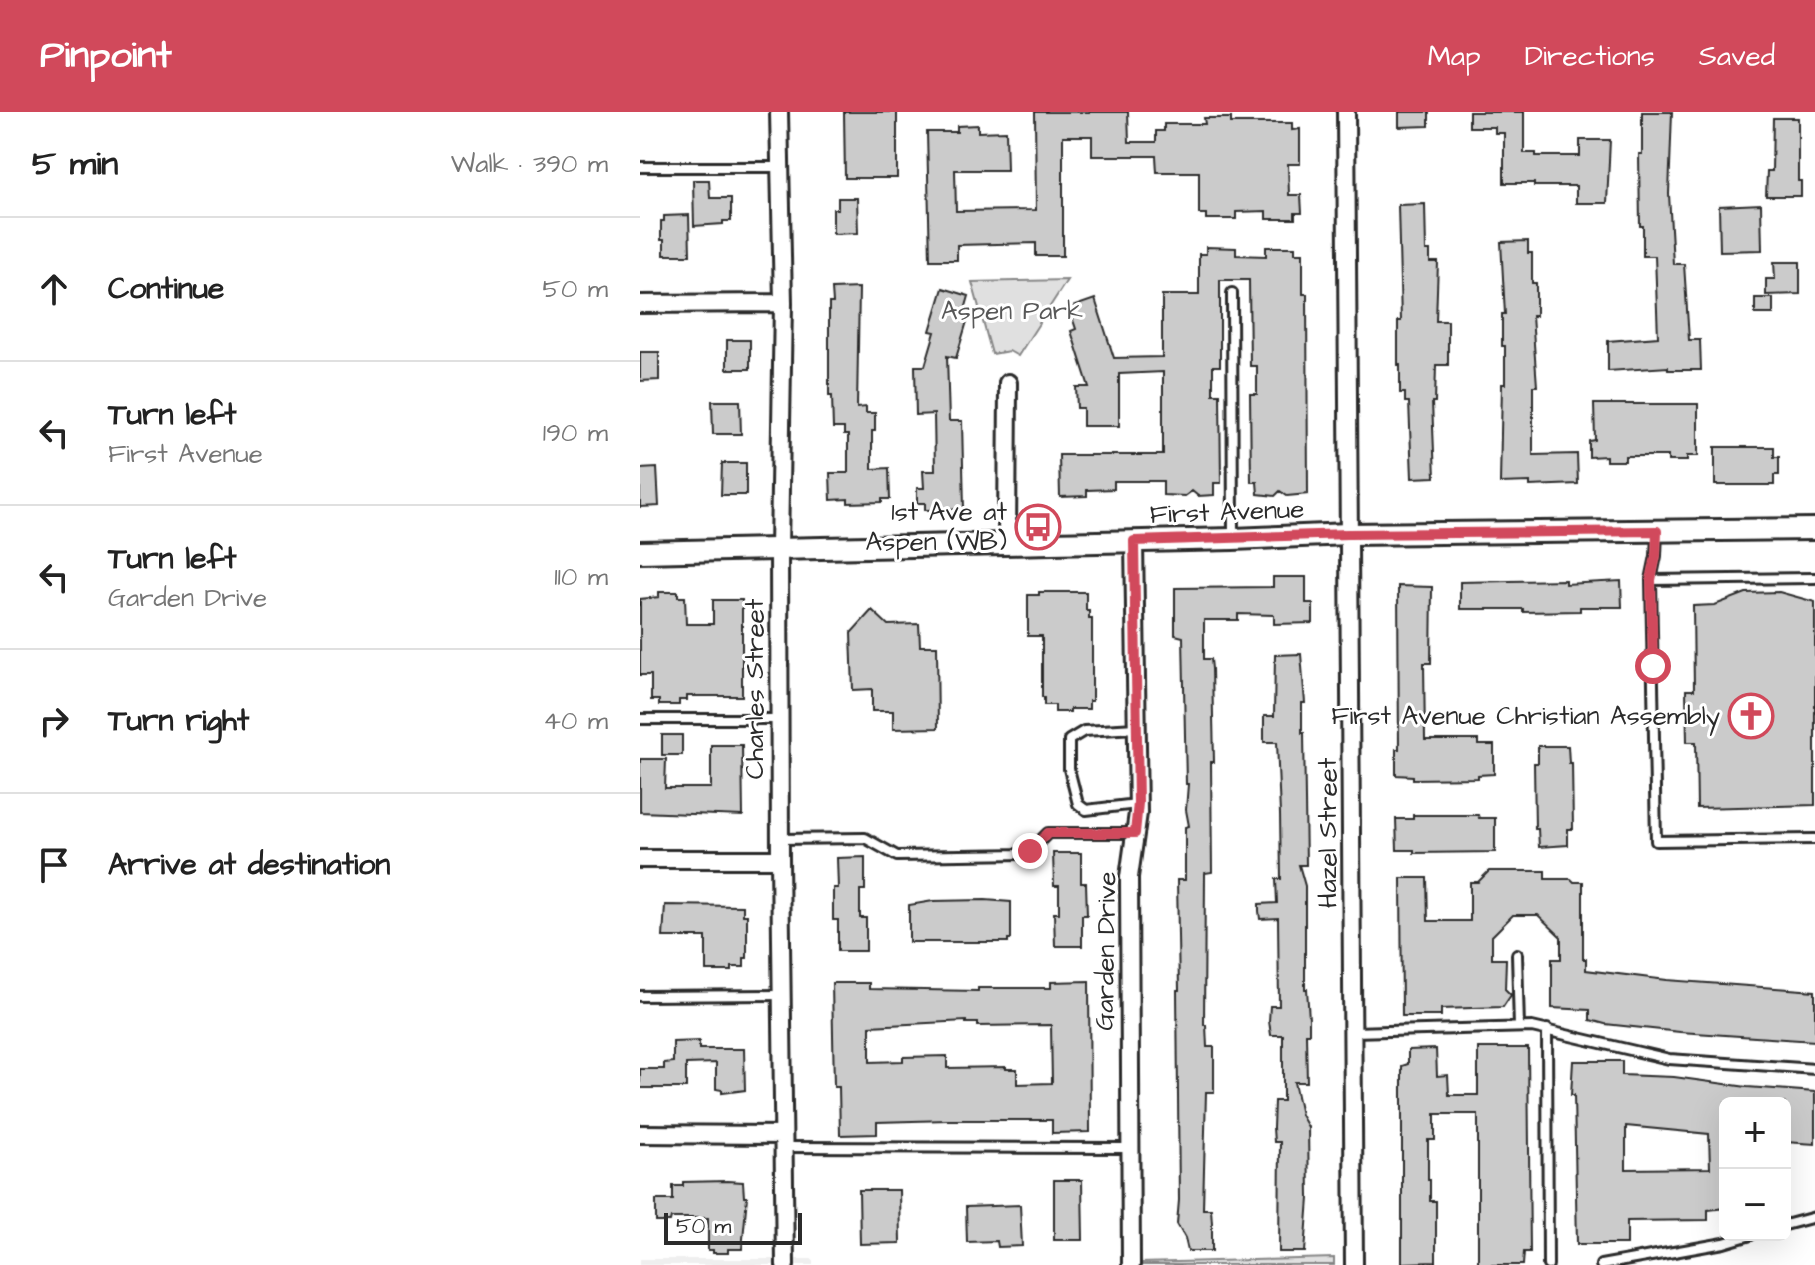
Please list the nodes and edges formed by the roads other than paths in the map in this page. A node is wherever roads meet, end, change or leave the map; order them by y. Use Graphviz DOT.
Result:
graph roads {
  1 [pos="779,112"];
  2 [pos="1346,112"];
  3 [pos="640,167"];
  4 [pos="780,167"];
  5 [pos="1232,293"];
  6 [pos="783,303"];
  7 [pos="640,304"];
  8 [pos="1008,383"];
  9 [pos="1815,529"];
  10 [pos="1657,531"];
  11 [pos="1348,534"];
  12 [pos="1233,539"];
  13 [pos="1134,541"];
  14 [pos="1007,543"];
  15 [pos="779,549"];
  16 [pos="640,552"];
  17 [pos="1815,578"];
  18 [pos="1651,580"];
  19 [pos="640,719"];
  20 [pos="779,719"];
  21 [pos="1136,728"];
  22 [pos="1138,803"];
  23 [pos="1135,833"];
  24 [pos="780,839"];
  25 [pos="1815,839"];
  26 [pos="640,859"];
  27 [pos="780,859"];
  28 [pos="1517,954"];
  29 [pos="782,995"];
  30 [pos="640,996"];
  31 [pos="1519,1027"];
  32 [pos="1547,1029"];
  33 [pos="1352,1032"];
  34 [pos="1815,1069"];
  35 [pos="640,1134"];
  36 [pos="782,1141"];
  37 [pos="1129,1148"];
  38 [pos="1815,1217"];
  39 [pos="1791,1223"];
  40 [pos="1731,1241"];
  41 [pos="785,1265"];
  42 [pos="1131,1265"];
  43 [pos="1354,1265"];
  44 [pos="1548,1265"];
  45 [pos="1601,1265"];
  1 -- 4 [label="street, Charles Street"];
  2 -- 11 [label="street, Hazel Street"];
  3 -- 4 [label="lane"];
  4 -- 6 [label="street, Charles Street"];
  5 -- 12 [label="lane"];
  6 -- 7 [label="street"];
  6 -- 15 [label="street, Charles Street"];
  8 -- 14 [label="street"];
  9 -- 10 [label="street, First Avenue"];
  10 -- 11 [label="street, First Avenue"];
  10 -- 18 [label="lane"];
  11 -- 12 [label="street, First Avenue"];
  11 -- 33 [label="street, Hazel Street"];
  12 -- 13 [label="street, First Avenue"];
  13 -- 14 [label="street, First Avenue"];
  13 -- 21 [label="street, Garden Drive"];
  14 -- 15 [label="street, First Avenue"];
  15 -- 16 [label="street, First Avenue"];
  15 -- 20 [label="street, Charles Street"];
  17 -- 18 [label="lane"];
  18 -- 25 [label="lane"];
  19 -- 20 [label="lane"];
  20 -- 24 [label="street, Charles Street"];
  21 -- 22 [label="street, Garden Drive"];
  21 -- 22 [label="lane"];
  22 -- 23 [label="street, Garden Drive"];
  23 -- 24 [label="lane"];
  23 -- 37 [label="street, Garden Drive"];
  24 -- 27 [label="street, Charles Street"];
  26 -- 27 [label="street"];
  27 -- 29 [label="street, Charles Street"];
  28 -- 31 [label="lane"];
  29 -- 30 [label="lane"];
  29 -- 36 [label="street, Charles Street"];
  31 -- 32 [label="lane"];
  31 -- 33 [label="lane"];
  32 -- 34 [label="lane"];
  32 -- 44 [label="lane"];
  33 -- 43 [label="street, Hazel Street"];
  35 -- 36 [label="street"];
  36 -- 37 [label="lane"];
  36 -- 41 [label="street, Charles Street"];
  37 -- 42 [label="street, Garden Drive"];
  38 -- 39 [label="lane"];
  40 -- 45 [label="lane"];
}
